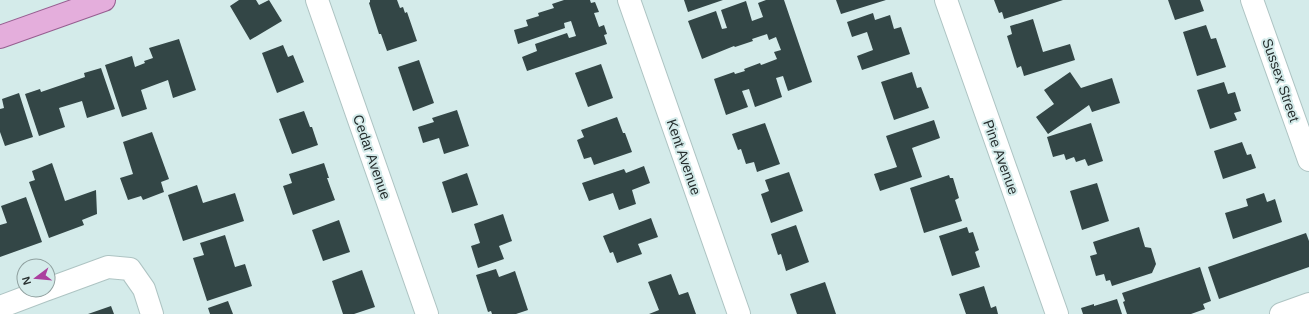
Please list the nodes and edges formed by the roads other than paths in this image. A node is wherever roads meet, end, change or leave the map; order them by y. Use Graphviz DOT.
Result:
graph roads {
  1 [pos="104,0"];
  2 [pos="317,0"];
  3 [pos="629,0"];
  4 [pos="946,0"];
  5 [pos="1252,0"];
  6 [pos="0,37"];
  7 [pos="1309,160"];
  8 [pos="56,286"];
  9 [pos="22,298"];
  10 [pos="1309,304"];
  11 [pos="0,306"];
  12 [pos="152,314"];
  13 [pos="427,314"];
  14 [pos="739,314"];
  15 [pos="1057,314"];
  16 [pos="1281,314"];
  1 -- 6 [label="main road"];
  2 -- 13 [label="street, Cedar Avenue"];
  3 -- 14 [label="street, Kent Avenue"];
  4 -- 15 [label="street, Pine Avenue"];
  5 -- 7 [label="street, Sussex Street"];
  8 -- 12 [label="street"];
  9 -- 11 [label="street"];
  10 -- 16 [label="street"];
}
